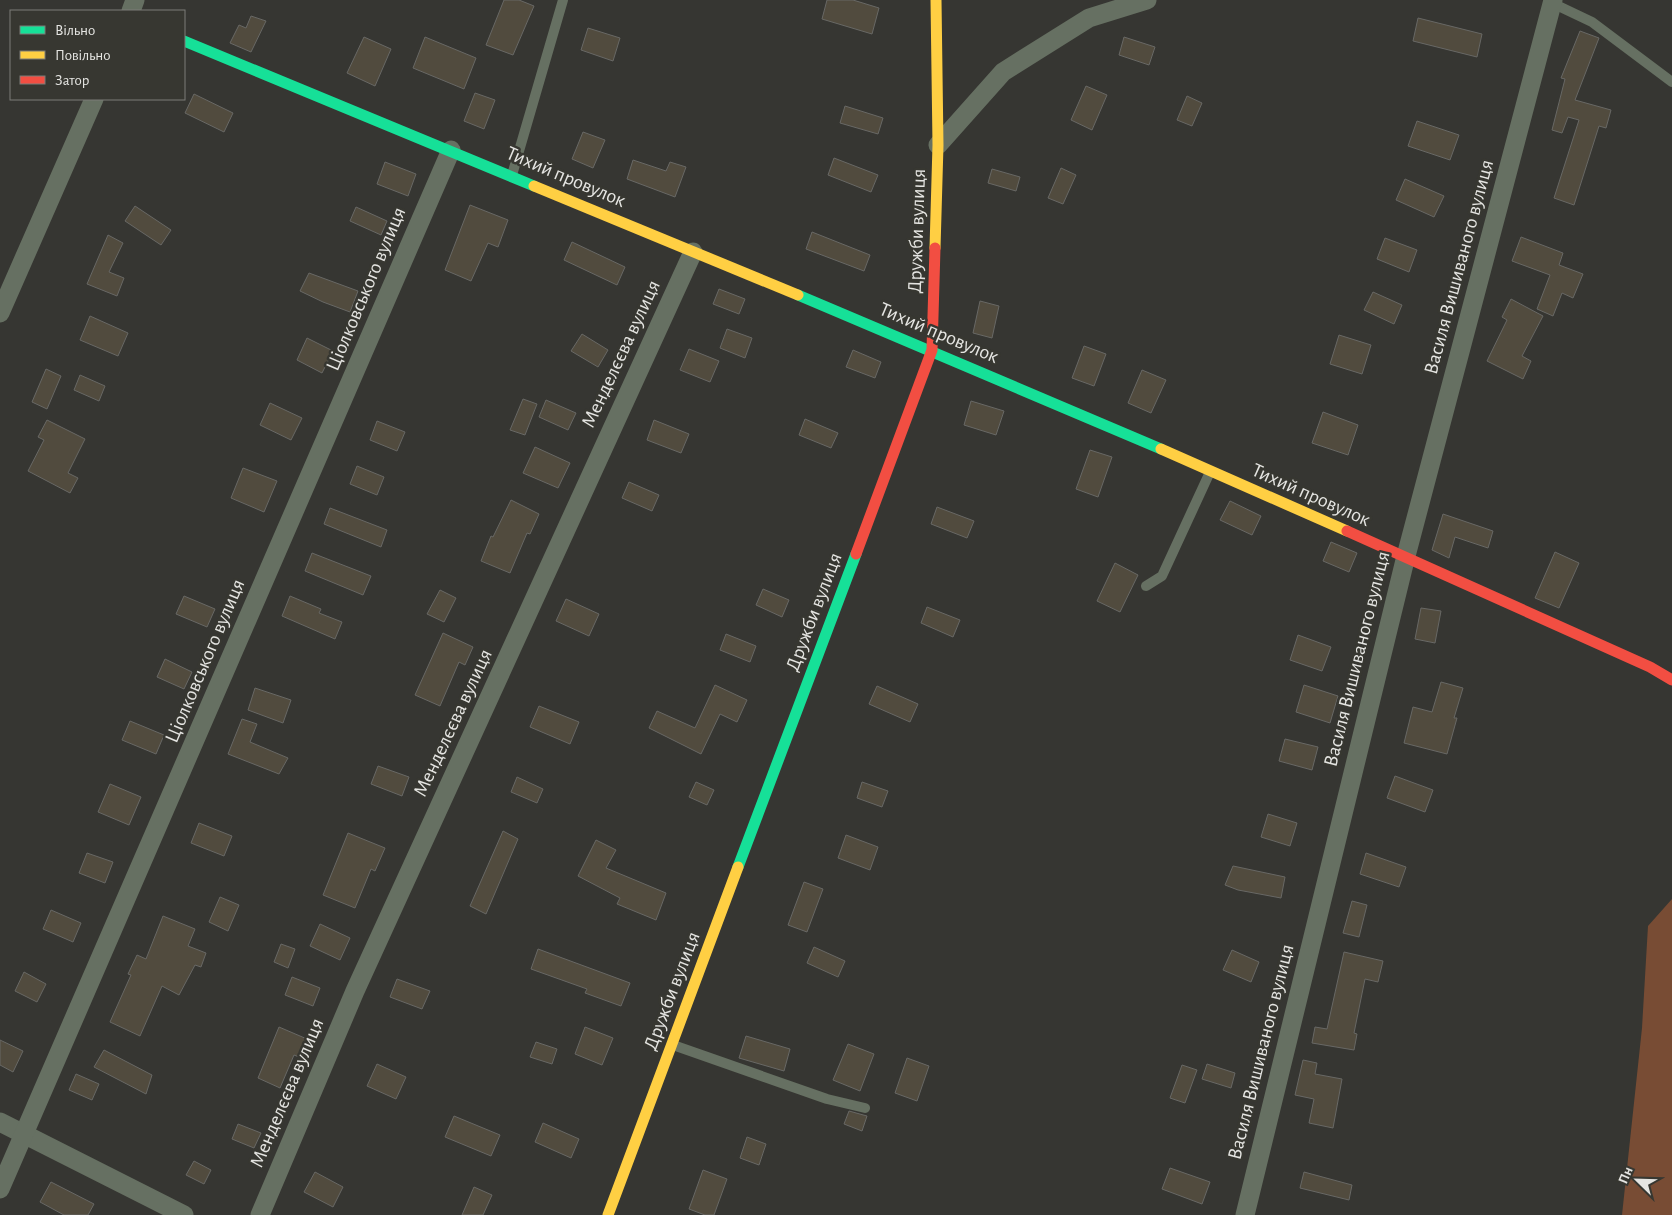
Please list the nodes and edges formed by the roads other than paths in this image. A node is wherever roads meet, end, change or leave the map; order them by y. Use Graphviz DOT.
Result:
graph roads {
  1 [pos="563,0"];
  2 [pos="936,0"];
  3 [pos="1147,0"];
  4 [pos="1550,1"];
  5 [pos="185,41"];
  6 [pos="1672,82"];
  7 [pos="94,100"];
  8 [pos="938,145"];
  9 [pos="451,150"];
  10 [pos="512,175"];
  11 [pos="693,252"];
  12 [pos="0,313"];
  13 [pos="932,350"];
  14 [pos="1211,471"];
  15 [pos="1406,556"];
  16 [pos="1146,586"];
  17 [pos="1672,680"];
  18 [pos="672,1044"];
  19 [pos="865,1108"];
  20 [pos="0,1122"];
  21 [pos="24,1134"];
  22 [pos="0,1189"];
  23 [pos="184,1215"];
  24 [pos="260,1215"];
  25 [pos="608,1215"];
  26 [pos="1245,1215"];
  1 -- 10 [label="lane"];
  2 -- 8 [label="street, Дружби вулиця"];
  3 -- 8 [label="street"];
  4 -- 6 [label="lane"];
  4 -- 15 [label="street, Василя Вишиваного вулиця"];
  5 -- 9 [label="street, Тихий провулок"];
  7 -- 12 [label="street"];
  8 -- 13 [label="street, Дружби вулиця"];
  9 -- 10 [label="street, Тихий провулок"];
  9 -- 21 [label="street, Ціолковського вулиця"];
  10 -- 11 [label="street, Тихий провулок"];
  11 -- 13 [label="street, Тихий провулок"];
  11 -- 24 [label="street, Менделєєва вулиця"];
  13 -- 14 [label="street, Тихий провулок"];
  13 -- 18 [label="street, Дружби вулиця"];
  14 -- 15 [label="street, Тихий провулок"];
  14 -- 16 [label="lane"];
  15 -- 17 [label="street, Тихий провулок"];
  15 -- 26 [label="street, Василя Вишиваного вулиця"];
  18 -- 19 [label="lane"];
  18 -- 25 [label="street, Дружби вулиця"];
  20 -- 21 [label="street"];
  21 -- 22 [label="street, Ціолковського вулиця"];
  21 -- 23 [label="street"];
}
